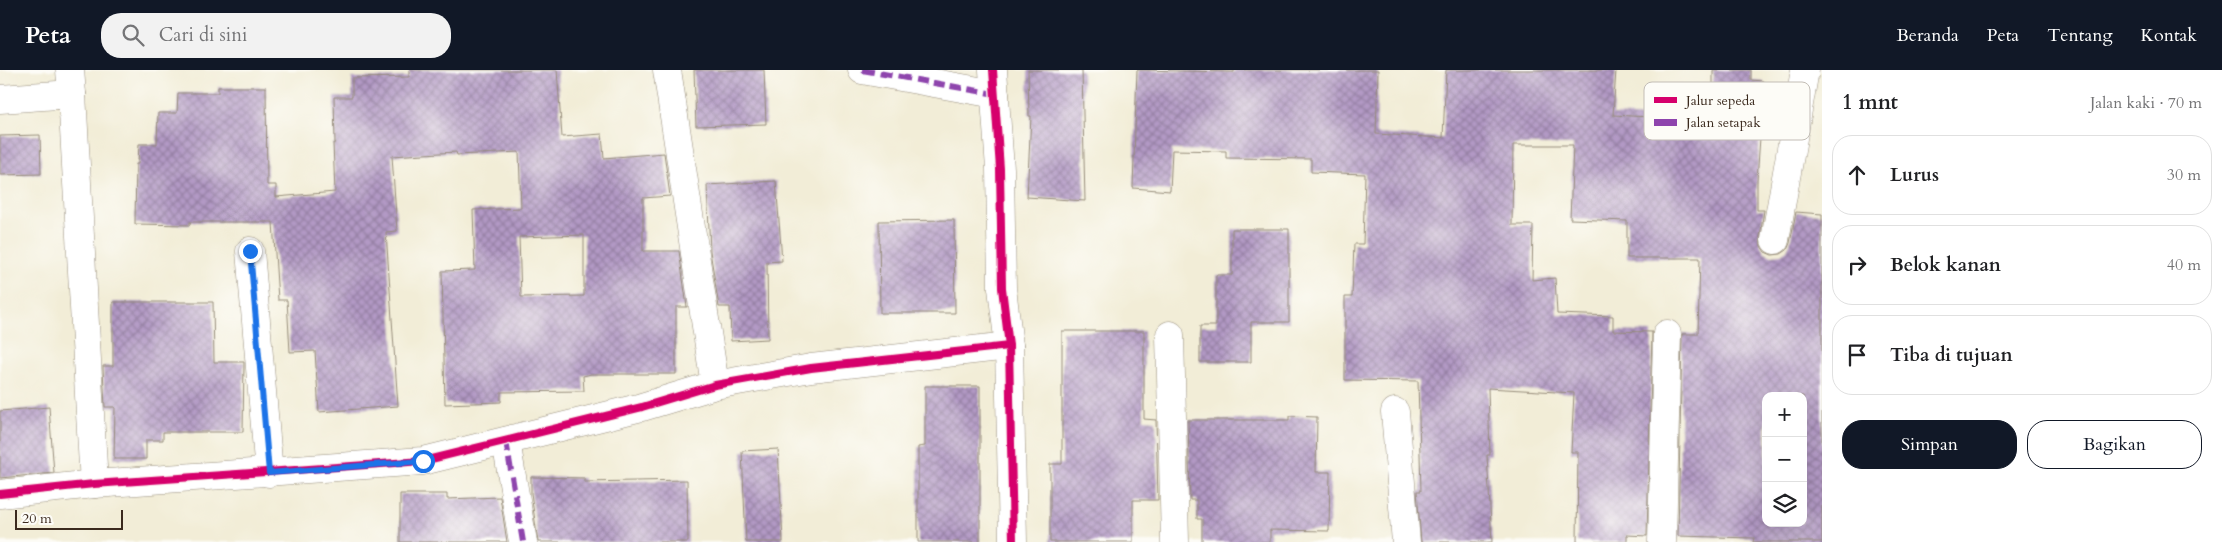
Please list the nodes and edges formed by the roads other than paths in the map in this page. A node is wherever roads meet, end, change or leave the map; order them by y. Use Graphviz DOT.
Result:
graph roads {
  1 [pos="666,70"];
  2 [pos="862,70"];
  3 [pos="71,82"];
  4 [pos="994,82"];
  5 [pos="0,99"];
  6 [pos="1792,140"];
  7 [pos="1774,240"];
  8 [pos="250,251"];
  9 [pos="1667,334"];
  10 [pos="1170,335"];
  11 [pos="1009,346"];
  12 [pos="715,385"];
  13 [pos="1395,412"];
  14 [pos="506,441"];
  15 [pos="269,473"];
  16 [pos="94,484"];
  17 [pos="0,494"];
  18 [pos="523,542"];
  19 [pos="1013,542"];
  20 [pos="1175,542"];
  21 [pos="1406,542"];
  22 [pos="1662,542"];
  1 -- 12 [label="street"];
  2 -- 4 [label="street"];
  3 -- 5 [label="street"];
  3 -- 16 [label="street"];
  4 -- 11 [label="street"];
  6 -- 7 [label="street"];
  8 -- 15 [label="street"];
  9 -- 22 [label="street"];
  10 -- 20 [label="street"];
  11 -- 12 [label="street"];
  11 -- 19 [label="street"];
  12 -- 14 [label="street"];
  13 -- 21 [label="street"];
  14 -- 15 [label="street"];
  14 -- 18 [label="street"];
  15 -- 16 [label="street"];
  16 -- 17 [label="street"];
}
